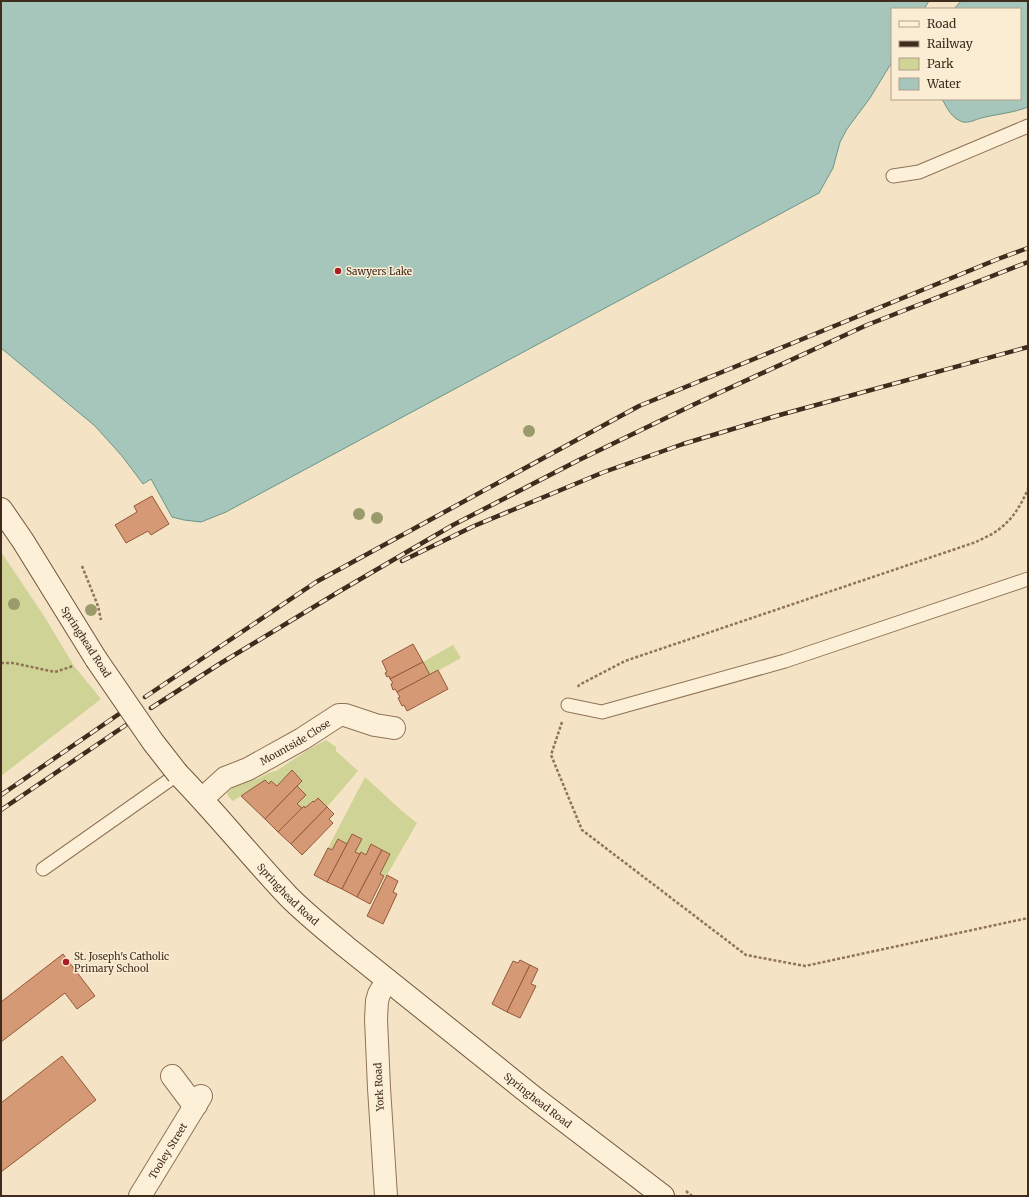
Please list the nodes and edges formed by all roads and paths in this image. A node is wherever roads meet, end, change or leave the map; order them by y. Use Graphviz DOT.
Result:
graph roads {
  1 [pos="1028,126"];
  2 [pos="893,176"];
  3 [pos="1028,489"];
  4 [pos="1,509"];
  5 [pos="82,566"];
  6 [pos="1028,580"];
  7 [pos="102,623"];
  8 [pos="1,663"];
  9 [pos="74,666"];
  10 [pos="568,705"];
  11 [pos="394,728"];
  12 [pos="178,774"];
  13 [pos="202,799"];
  14 [pos="43,869"];
  15 [pos="1028,918"];
  16 [pos="387,980"];
  17 [pos="172,1076"];
  18 [pos="654,1193"];
  19 [pos="140,1196"];
  20 [pos="386,1196"];
  1 -- 2 [label="lane"];
  3 -- 10 [label="path"];
  4 -- 12 [label="street, Springhead Road, bridge"];
  5 -- 7 [label="path"];
  6 -- 10 [label="lane"];
  8 -- 9 [label="path"];
  10 -- 15 [label="path"];
  11 -- 13 [label="street, Mountside Close"];
  12 -- 13 [label="street, Springhead Road"];
  12 -- 14 [label="lane"];
  13 -- 16 [label="street, Springhead Road"];
  16 -- 18 [label="street, Springhead Road"];
  16 -- 20 [label="street, York Road"];
  17 -- 19 [label="street, Tooley Street"];
}
